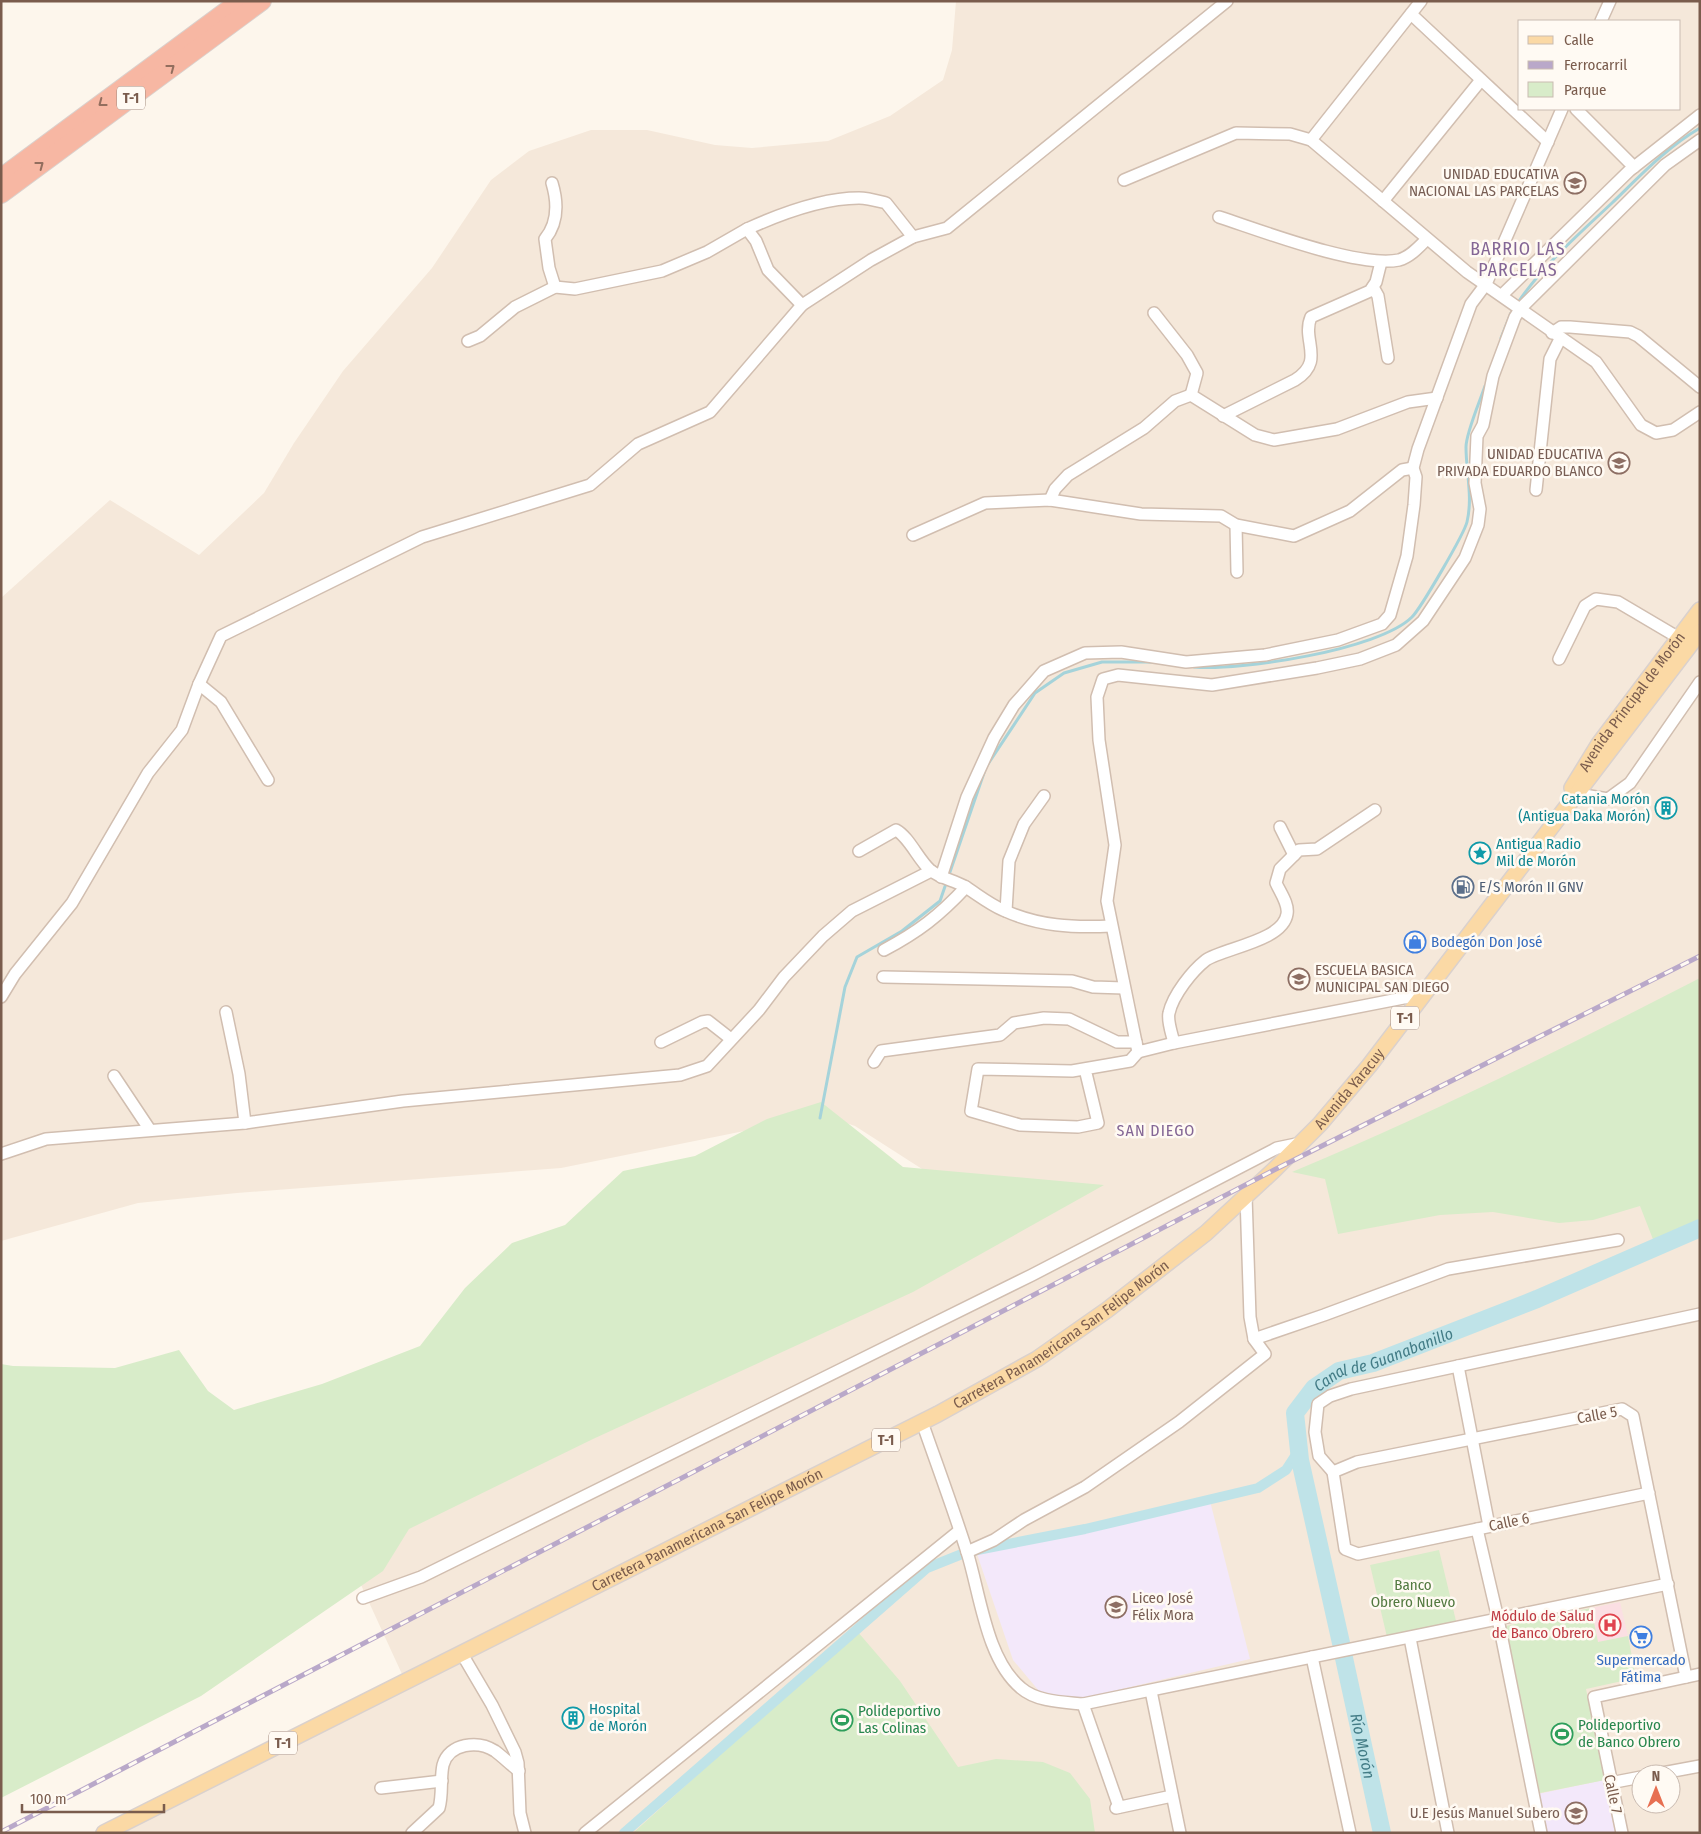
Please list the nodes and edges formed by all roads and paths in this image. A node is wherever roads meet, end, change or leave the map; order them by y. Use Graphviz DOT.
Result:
graph roads {
  1 [pos="240,1"];
  2 [pos="262,1"];
  3 [pos="1227,1"];
  4 [pos="1421,1"];
  5 [pos="1610,1"];
  6 [pos="1410,14"];
  7 [pos="1601,20"];
  8 [pos="1481,80"];
  9 [pos="1562,110"];
  10 [pos="1577,110"];
  11 [pos="1700,115"];
  12 [pos="1311,140"];
  13 [pos="1700,140"];
  14 [pos="1548,142"];
  15 [pos="1634,167"];
  16 [pos="1,178"];
  17 [pos="1124,180"];
  18 [pos="552,183"];
  19 [pos="1,194"];
  20 [pos="1383,202"];
  21 [pos="1219,217"];
  22 [pos="746,229"];
  23 [pos="913,237"];
  24 [pos="1427,239"];
  25 [pos="1381,262"];
  26 [pos="1486,284"];
  27 [pos="555,287"];
  28 [pos="1374,287"];
  29 [pos="1502,295"];
  30 [pos="802,305"];
  31 [pos="1518,306"];
  32 [pos="1154,313"];
  33 [pos="1556,336"];
  34 [pos="468,341"];
  35 [pos="1388,358"];
  36 [pos="1700,387"];
  37 [pos="1192,395"];
  38 [pos="1437,398"];
  39 [pos="1700,412"];
  40 [pos="1223,416"];
  41 [pos="1413,468"];
  42 [pos="1536,490"];
  43 [pos="1050,500"];
  44 [pos="1236,524"];
  45 [pos="913,535"];
  46 [pos="1237,572"];
  47 [pos="1700,610"];
  48 [pos="1700,632"];
  49 [pos="1679,638"];
  50 [pos="1560,659"];
  51 [pos="1700,682"];
  52 [pos="199,684"];
  53 [pos="268,780"];
  54 [pos="1578,794"];
  55 [pos="1044,796"];
  56 [pos="1374,810"];
  57 [pos="1280,827"];
  58 [pos="859,851"];
  59 [pos="1294,856"];
  60 [pos="1527,859"];
  61 [pos="939,875"];
  62 [pos="963,886"];
  63 [pos="1006,911"];
  64 [pos="1111,926"];
  65 [pos="884,950"];
  66 [pos="883,977"];
  67 [pos="1124,988"];
  68 [pos="1424,994"];
  69 [pos="1,997"];
  70 [pos="226,1012"];
  71 [pos="731,1040"];
  72 [pos="661,1042"];
  73 [pos="1174,1043"];
  74 [pos="1137,1047"];
  75 [pos="874,1062"];
  76 [pos="1084,1069"];
  77 [pos="114,1076"];
  78 [pos="246,1123"];
  79 [pos="150,1130"];
  80 [pos="1302,1143"];
  81 [pos="1,1154"];
  82 [pos="1274,1170"];
  83 [pos="1246,1196"];
  84 [pos="1618,1240"];
  85 [pos="1700,1314"];
  86 [pos="1254,1339"];
  87 [pos="1458,1366"];
  88 [pos="922,1422"];
  89 [pos="1472,1439"];
  90 [pos="1333,1472"];
  91 [pos="1649,1493"];
  92 [pos="1489,1526"];
  93 [pos="1477,1530"];
  94 [pos="959,1531"];
  95 [pos="967,1552"];
  96 [pos="1668,1584"];
  97 [pos="363,1598"];
  98 [pos="1498,1619"];
  99 [pos="1410,1638"];
  100 [pos="462,1654"];
  101 [pos="1312,1657"];
  102 [pos="1700,1674"];
  103 [pos="1686,1677"];
  104 [pos="1151,1691"];
  105 [pos="1083,1704"];
  106 [pos="1700,1766"];
  107 [pos="1681,1770"];
  108 [pos="519,1772"];
  109 [pos="1631,1779"];
  110 [pos="442,1781"];
  111 [pos="1610,1783"];
  112 [pos="381,1788"];
  113 [pos="1172,1796"];
  114 [pos="104,1833"];
  115 [pos="412,1833"];
  116 [pos="525,1833"];
  117 [pos="585,1833"];
  118 [pos="1180,1833"];
  119 [pos="1350,1833"];
  120 [pos="1448,1833"];
  121 [pos="1541,1833"];
  122 [pos="1622,1833"];
  1 -- 16 [label="highway, T-1, one-way"];
  19 -- 2 [label="highway, T-1, one-way"];
  3 -- 23 [label="street"];
  4 -- 6 [label="street"];
  5 -- 7 [label="street"];
  6 -- 8 [label="street"];
  6 -- 12 [label="street"];
  8 -- 14 [label="street"];
  8 -- 20 [label="street"];
  9 -- 14 [label="street"];
  10 -- 15 [label="street"];
  11 -- 15 [label="street"];
  12 -- 17 [label="street"];
  12 -- 20 [label="street"];
  13 -- 31 [label="street"];
  14 -- 26 [label="street"];
  15 -- 29 [label="street"];
  18 -- 27 [label="street"];
  20 -- 24 [label="street"];
  21 -- 25 [label="street"];
  22 -- 23 [label="street"];
  22 -- 27 [label="street"];
  22 -- 30 [label="street"];
  23 -- 30 [label="street"];
  24 -- 25 [label="street"];
  24 -- 26 [label="street"];
  25 -- 28 [label="street"];
  26 -- 29 [label="street"];
  26 -- 38 [label="street"];
  27 -- 34 [label="street"];
  28 -- 35 [label="street"];
  28 -- 40 [label="street"];
  29 -- 31 [label="street"];
  30 -- 52 [label="street"];
  31 -- 33 [label="street"];
  31 -- 64 [label="street"];
  32 -- 37 [label="street"];
  33 -- 36 [label="street"];
  33 -- 39 [label="street"];
  33 -- 42 [label="street"];
  37 -- 40 [label="street"];
  37 -- 43 [label="street"];
  38 -- 40 [label="street"];
  38 -- 41 [label="street"];
  41 -- 44 [label="street"];
  41 -- 61 [label="street"];
  43 -- 44 [label="street"];
  43 -- 45 [label="street"];
  44 -- 46 [label="street"];
  47 -- 49 [label="main road, Avenida Principal de Morón / T-1"];
  48 -- 54 [label="main road, Avenida Principal de Morón / T-1"];
  49 -- 50 [label="street"];
  49 -- 60 [label="main road, Avenida Principal de Morón / T-1"];
  51 -- 54 [label="street"];
  52 -- 53 [label="street"];
  52 -- 69 [label="street"];
  54 -- 60 [label="main road, Avenida Principal de Morón / T-1"];
  55 -- 63 [label="street"];
  56 -- 59 [label="street"];
  57 -- 59 [label="street"];
  58 -- 61 [label="street"];
  59 -- 73 [label="street"];
  60 -- 68 [label="main road, Avenida Yaracuy / T-1"];
  61 -- 62 [label="street"];
  61 -- 71 [label="street"];
  62 -- 63 [label="street"];
  62 -- 65 [label="street"];
  63 -- 64 [label="street"];
  64 -- 67 [label="street"];
  66 -- 67 [label="street"];
  67 -- 74 [label="street"];
  68 -- 73 [label="street"];
  68 -- 80 [label="main road, Avenida Yaracuy / T-1"];
  70 -- 78 [label="street"];
  71 -- 72 [label="street"];
  71 -- 78 [label="street"];
  73 -- 74 [label="street"];
  74 -- 75 [label="street"];
  74 -- 76 [label="street"];
  76 -- 76 [label="street"];
  77 -- 79 [label="street"];
  78 -- 79 [label="street"];
  79 -- 81 [label="street"];
  80 -- 82 [label="main road, Avenida Yaracuy / T-1"];
  80 -- 97 [label="street"];
  82 -- 83 [label="main road, Carretera Panamericana San Felipe Morón / T-1"];
  83 -- 86 [label="street"];
  83 -- 88 [label="main road, Carretera Panamericana San Felipe Morón / T-1"];
  84 -- 86 [label="street"];
  85 -- 87 [label="street"];
  86 -- 95 [label="street"];
  87 -- 89 [label="street"];
  87 -- 90 [label="street"];
  88 -- 94 [label="street"];
  88 -- 100 [label="main road, Carretera Panamericana San Felipe Morón / T-1"];
  89 -- 90 [label="street, Calle 5"];
  89 -- 91 [label="street, Calle 5"];
  89 -- 92 [label="street"];
  90 -- 93 [label="street, Calle 6"];
  91 -- 92 [label="street, Calle 6"];
  91 -- 96 [label="street, Calle 5"];
  92 -- 93 [label="street, Calle 6"];
  93 -- 98 [label="street"];
  94 -- 95 [label="street"];
  94 -- 117 [label="street"];
  95 -- 105 [label="street"];
  96 -- 98 [label="street"];
  96 -- 103 [label="street, Calle 5"];
  98 -- 99 [label="street"];
  98 -- 121 [label="street"];
  99 -- 101 [label="street"];
  99 -- 120 [label="street"];
  100 -- 108 [label="street"];
  100 -- 114 [label="main road, Carretera Panamericana San Felipe Morón / T-1"];
  101 -- 104 [label="street"];
  101 -- 119 [label="street"];
  102 -- 103 [label="street"];
  103 -- 111 [label="street, Calle 7"];
  104 -- 105 [label="street"];
  104 -- 113 [label="street"];
  105 -- 113 [label="street"];
  106 -- 107 [label="street"];
  108 -- 110 [label="street"];
  108 -- 116 [label="street"];
  109 -- 111 [label="street"];
  110 -- 112 [label="street"];
  110 -- 115 [label="street"];
  111 -- 122 [label="street, Calle 7"];
  113 -- 118 [label="street"];
}
